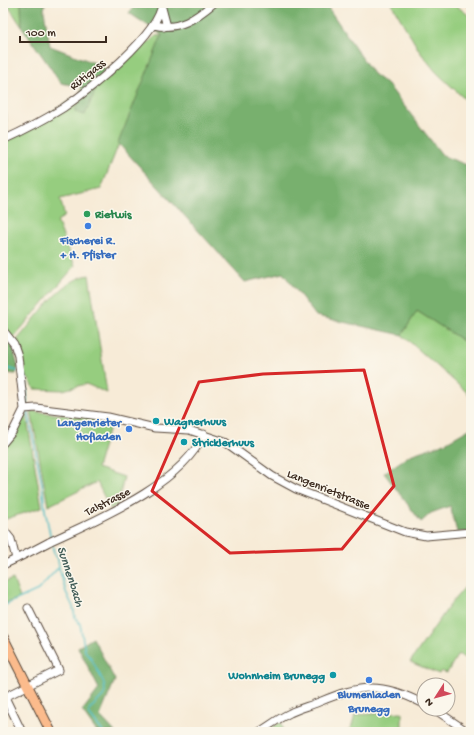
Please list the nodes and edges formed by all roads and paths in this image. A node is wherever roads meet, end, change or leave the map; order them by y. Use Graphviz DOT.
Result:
graph roads {
  1 [pos="214,3"];
  2 [pos="162,5"];
  3 [pos="154,25"];
  4 [pos="164,27"];
  5 [pos="3,140"];
  6 [pos="3,330"];
  7 [pos="24,409"];
  8 [pos="204,434"];
  9 [pos="3,443"];
  10 [pos="3,529"];
  11 [pos="471,532"];
  12 [pos="16,559"];
  13 [pos="3,566"];
  14 [pos="28,608"];
  15 [pos="3,637"];
  16 [pos="27,685"];
  17 [pos="4,695"];
  18 [pos="416,701"];
  19 [pos="446,717"];
  20 [pos="21,730"];
  21 [pos="51,732"];
  22 [pos="259,732"];
  23 [pos="468,732"];
  1 -- 4 [label="street"];
  2 -- 3 [label="street, Rütigass"];
  2 -- 4 [label="street"];
  3 -- 4 [label="street"];
  3 -- 5 [label="street, Rütigass"];
  6 -- 7 [label="street"];
  7 -- 8 [label="street, Langenrietstrasse"];
  7 -- 9 [label="street"];
  8 -- 11 [label="street, Langenrietstrasse"];
  8 -- 12 [label="street, Talstrasse"];
  10 -- 12 [label="street"];
  12 -- 13 [label="street, Talstrasse"];
  14 -- 16 [label="street"];
  15 -- 16 [label="main road"];
  16 -- 17 [label="street"];
  16 -- 21 [label="main road"];
  17 -- 20 [label="street"];
  18 -- 22 [label="street"];
  19 -- 23 [label="street"];
}
